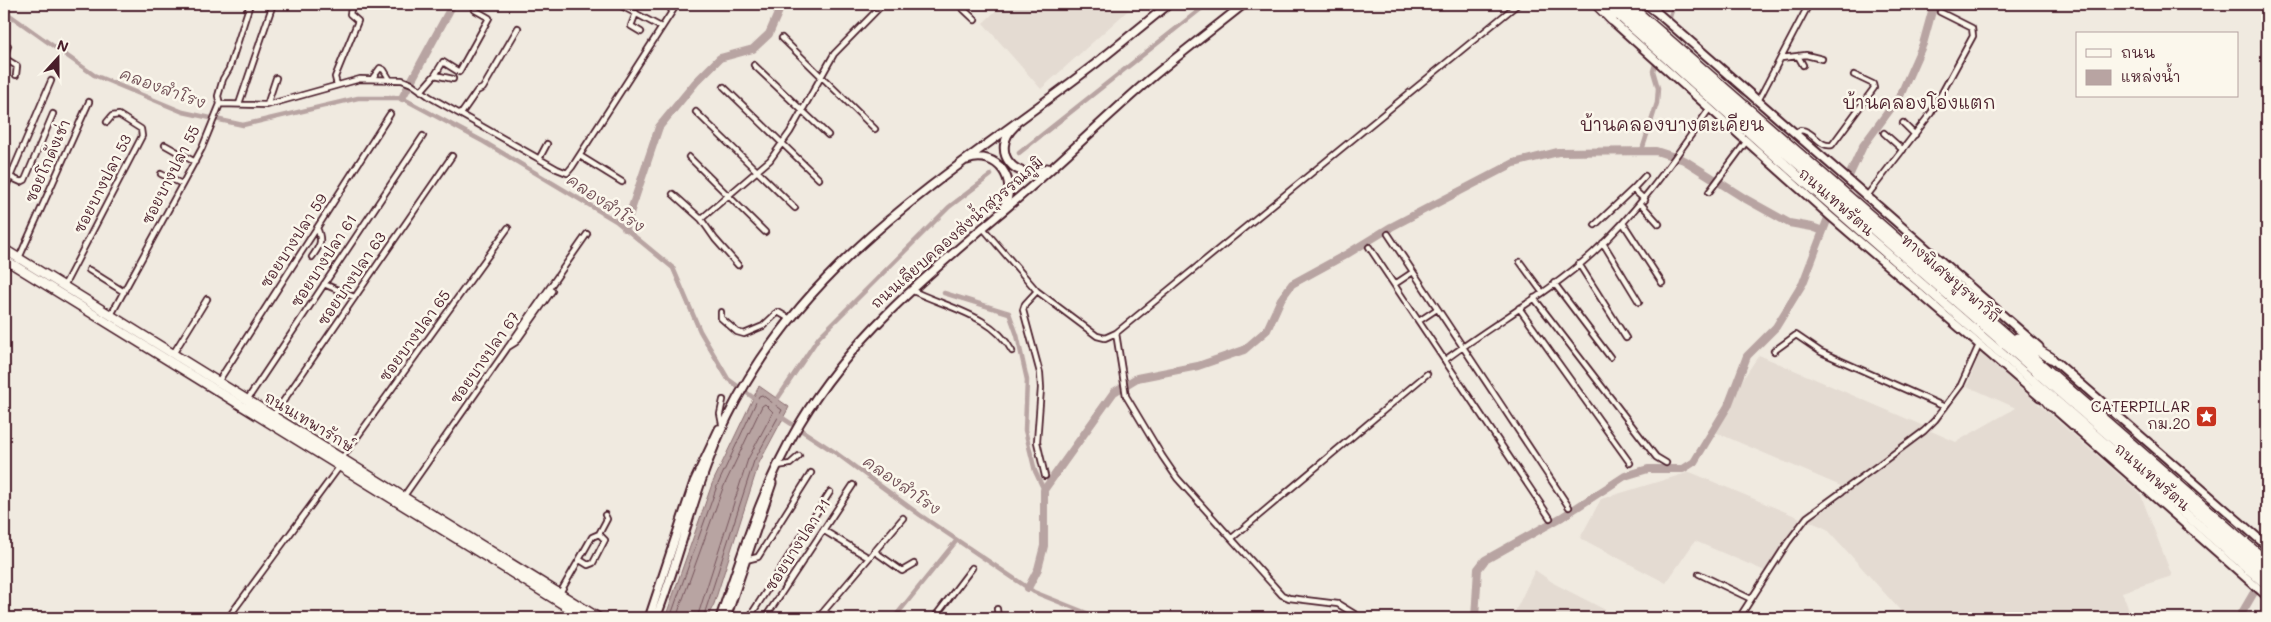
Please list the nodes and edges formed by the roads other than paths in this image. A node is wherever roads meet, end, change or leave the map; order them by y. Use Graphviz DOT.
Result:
graph roads {
  1 [pos="250,4"];
  2 [pos="273,4"];
  3 [pos="352,4"];
  4 [pos="618,4"];
  5 [pos="676,4"];
  6 [pos="883,4"];
  7 [pos="958,4"];
  8 [pos="1169,4"];
  9 [pos="1244,4"];
  10 [pos="1518,4"];
  11 [pos="1591,4"];
  12 [pos="1596,4"];
  13 [pos="1606,4"];
  14 [pos="1616,4"];
  15 [pos="1628,4"];
  16 [pos="1635,4"];
  17 [pos="1809,4"];
  18 [pos="1650,6"];
  19 [pos="475,10"];
  20 [pos="1940,12"];
  21 [pos="636,13"];
  22 [pos="975,20"];
  23 [pos="1612,20"];
  24 [pos="661,27"];
  25 [pos="518,28"];
  26 [pos="641,32"];
  27 [pos="782,38"];
  28 [pos="8,46"];
  29 [pos="1798,56"];
  30 [pos="4,58"];
  31 [pos="1781,58"];
  32 [pos="1822,59"];
  33 [pos="754,64"];
  34 [pos="1803,66"];
  35 [pos="16,75"];
  36 [pos="435,75"];
  37 [pos="1854,75"];
  38 [pos="820,77"];
  39 [pos="276,78"];
  40 [pos="372,79"];
  41 [pos="453,79"];
  42 [pos="51,80"];
  43 [pos="390,80"];
  44 [pos="337,85"];
  45 [pos="724,86"];
  46 [pos="421,91"];
  47 [pos="1758,101"];
  48 [pos="88,102"];
  49 [pos="220,104"];
  50 [pos="239,104"];
  51 [pos="267,105"];
  52 [pos="1037,106"];
  53 [pos="1710,108"];
  54 [pos="802,110"];
  55 [pos="696,112"];
  56 [pos="53,114"];
  57 [pos="390,114"];
  58 [pos="461,114"];
  59 [pos="107,122"];
  60 [pos="1903,123"];
  61 [pos="875,129"];
  62 [pos="1884,133"];
  63 [pos="828,135"];
  64 [pos="1796,135"];
  65 [pos="1915,135"];
  66 [pos="423,136"];
  67 [pos="1746,142"];
  68 [pos="547,144"];
  69 [pos="782,144"];
  70 [pos="165,145"];
  71 [pos="1904,150"];
  72 [pos="452,156"];
  73 [pos="580,156"];
  74 [pos="689,157"];
  75 [pos="539,159"];
  76 [pos="194,162"];
  77 [pos="1057,163"];
  78 [pos="957,165"];
  79 [pos="758,172"];
  80 [pos="160,174"];
  81 [pos="1645,176"];
  82 [pos="10,178"];
  83 [pos="819,179"];
  84 [pos="622,182"];
  85 [pos="182,184"];
  86 [pos="1633,189"];
  87 [pos="4,191"];
  88 [pos="1709,192"];
  89 [pos="673,194"];
  90 [pos="728,195"];
  91 [pos="1866,197"];
  92 [pos="1643,202"];
  93 [pos="795,208"];
  94 [pos="998,215"];
  95 [pos="701,219"];
  96 [pos="1623,223"];
  97 [pos="1659,224"];
  98 [pos="1595,225"];
  99 [pos="982,227"];
  100 [pos="317,228"];
  101 [pos="508,228"];
  102 [pos="765,232"];
  103 [pos="587,234"];
  104 [pos="1388,234"];
  105 [pos="1603,243"];
  106 [pos="1369,247"];
  107 [pos="4,249"];
  108 [pos="312,257"];
  109 [pos="19,258"];
  110 [pos="4,259"];
  111 [pos="1520,262"];
  112 [pos="738,264"];
  113 [pos="1579,264"];
  114 [pos="89,270"];
  115 [pos="1413,272"];
  116 [pos="1554,283"];
  117 [pos="1662,283"];
  118 [pos="324,284"];
  119 [pos="1395,284"];
  120 [pos="64,286"];
  121 [pos="911,290"];
  122 [pos="552,291"];
  123 [pos="124,292"];
  124 [pos="1037,292"];
  125 [pos="1542,292"];
  126 [pos="354,297"];
  127 [pos="1534,298"];
  128 [pos="207,299"];
  129 [pos="1639,302"];
  130 [pos="1519,308"];
  131 [pos="1437,309"];
  132 [pos="721,312"];
  133 [pos="111,315"];
  134 [pos="790,319"];
  135 [pos="1419,321"];
  136 [pos="2008,332"];
  137 [pos="1116,333"];
  138 [pos="1626,338"];
  139 [pos="1979,345"];
  140 [pos="508,347"];
  141 [pos="1462,347"];
  142 [pos="1012,351"];
  143 [pos="1774,351"];
  144 [pos="173,354"];
  145 [pos="1610,357"];
  146 [pos="2051,358"];
  147 [pos="1445,360"];
  148 [pos="2016,366"];
  149 [pos="1427,374"];
  150 [pos="218,382"];
  151 [pos="723,400"];
  152 [pos="246,403"];
  153 [pos="2051,406"];
  154 [pos="1945,407"];
  155 [pos="273,416"];
  156 [pos="726,420"];
  157 [pos="799,456"];
  158 [pos="341,461"];
  159 [pos="779,461"];
  160 [pos="1630,463"];
  161 [pos="1666,463"];
  162 [pos="811,473"];
  163 [pos="1045,476"];
  164 [pos="853,485"];
  165 [pos="830,492"];
  166 [pos="404,496"];
  167 [pos="1569,506"];
  168 [pos="605,515"];
  169 [pos="903,518"];
  170 [pos="1550,518"];
  171 [pos="823,530"];
  172 [pos="599,534"];
  173 [pos="1232,538"];
  174 [pos="2267,548"];
  175 [pos="874,551"];
  176 [pos="2267,556"];
  177 [pos="869,558"];
  178 [pos="580,560"];
  179 [pos="746,560"];
  180 [pos="2267,562"];
  181 [pos="914,564"];
  182 [pos="972,568"];
  183 [pos="2267,573"];
  184 [pos="1699,574"];
  185 [pos="2255,580"];
  186 [pos="2265,590"];
  187 [pos="560,593"];
  188 [pos="1751,599"];
  189 [pos="996,609"];
  190 [pos="824,611"];
  191 [pos="228,618"];
  192 [pos="586,618"];
  193 [pos="599,618"];
  194 [pos="649,618"];
  195 [pos="656,618"];
  196 [pos="720,618"];
  197 [pos="726,618"];
  198 [pos="749,618"];
  199 [pos="765,618"];
  200 [pos="818,618"];
  201 [pos="834,618"];
  202 [pos="934,618"];
  203 [pos="998,618"];
  204 [pos="1361,618"];
  205 [pos="1738,618"];
  1 -- 49 [label="street"];
  2 -- 50 [label="street"];
  3 -- 44 [label="street"];
  4 -- 21 [label="street"];
  5 -- 24 [label="street"];
  6 -- 38 [label="street"];
  7 -- 22 [label="street"];
  8 -- 52 [label="main road"];
  9 -- 77 [label="main road, ถนนเลียบคลองส่งน้ำสุวรรณภูมิ"];
  10 -- 137 [label="street"];
  11 -- 23 [label="main road, ถนนเทพรัตน"];
  12 -- 23 [label="highway"];
  13 -- 148 [label="highway, ถนนเทพรัตน"];
  14 -- 183 [label="highway, ทางพิเศษบูรพาวิถี"];
  15 -- 180 [label="highway, ทางพิเศษบูรพาวิถี"];
  16 -- 136 [label="highway, ถนนเทพรัตน"];
  17 -- 31 [label="street"];
  18 -- 47 [label="main road, ถนนเทพรัตน"];
  19 -- 36 [label="street"];
  20 -- 65 [label="street"];
  21 -- 24 [label="street"];
  21 -- 26 [label="street"];
  23 -- 53 [label="main road, ถนนเทพรัตน"];
  24 -- 73 [label="street"];
  25 -- 58 [label="street"];
  27 -- 38 [label="street"];
  28 -- 30 [label="street"];
  29 -- 31 [label="street"];
  29 -- 32 [label="street"];
  29 -- 34 [label="street"];
  30 -- 35 [label="street"];
  31 -- 47 [label="street"];
  33 -- 54 [label="street"];
  36 -- 41 [label="street"];
  36 -- 46 [label="street"];
  37 -- 64 [label="street"];
  38 -- 54 [label="street"];
  38 -- 61 [label="street"];
  39 -- 51 [label="street"];
  40 -- 43 [label="street"];
  40 -- 43 [label="street"];
  40 -- 44 [label="street"];
  42 -- 82 [label="street"];
  43 -- 46 [label="street"];
  44 -- 51 [label="street"];
  45 -- 69 [label="street"];
  46 -- 58 [label="street"];
  47 -- 64 [label="main road, ถนนเทพรัตน"];
  48 -- 109 [label="street, ซอยโกดังเช่า"];
  49 -- 50 [label="street"];
  49 -- 76 [label="street, ซอยบางปลา 55"];
  50 -- 51 [label="street"];
  52 -- 77 [label="main road"];
  52 -- 78 [label="main road"];
  53 -- 67 [label="main road, ถนนเทพรัตน"];
  53 -- 92 [label="street"];
  54 -- 63 [label="street"];
  54 -- 69 [label="street"];
  55 -- 79 [label="street"];
  56 -- 82 [label="street"];
  57 -- 100 [label="street, ซอยบางปลา 59"];
  58 -- 75 [label="street"];
  59 -- 120 [label="street, ซอยบางปลา 53"];
  60 -- 65 [label="street"];
  62 -- 71 [label="street"];
  64 -- 91 [label="main road, ถนนเทพรัตน"];
  65 -- 71 [label="street"];
  66 -- 118 [label="street, ซอยบางปลา 61"];
  67 -- 88 [label="street"];
  67 -- 139 [label="main road, ถนนเทพรัตน"];
  68 -- 75 [label="street"];
  69 -- 79 [label="street"];
  69 -- 83 [label="street"];
  70 -- 76 [label="street"];
  71 -- 91 [label="street"];
  72 -- 126 [label="street, ซอยบางปลา 63"];
  73 -- 75 [label="street"];
  73 -- 84 [label="street"];
  74 -- 90 [label="street"];
  76 -- 85 [label="street, ซอยบางปลา 55"];
  77 -- 94 [label="main road, ถนนเลียบคลองส่งน้ำสุวรรณภูมิ"];
  78 -- 94 [label="main road"];
  78 -- 134 [label="main road"];
  79 -- 90 [label="street"];
  79 -- 93 [label="street"];
  80 -- 85 [label="street"];
  81 -- 86 [label="street"];
  82 -- 87 [label="street"];
  85 -- 123 [label="street, ซอยบางปลา 55"];
  86 -- 92 [label="street"];
  86 -- 98 [label="street"];
  89 -- 95 [label="street"];
  90 -- 95 [label="street"];
  90 -- 102 [label="street"];
  91 -- 146 [label="main road, ถนนเทพรัตน"];
  92 -- 96 [label="street"];
  92 -- 97 [label="street"];
  94 -- 99 [label="main road, ถนนเลียบคลองส่งน้ำสุวรรณภูมิ"];
  95 -- 112 [label="street"];
  96 -- 105 [label="street"];
  96 -- 117 [label="street"];
  99 -- 121 [label="main road, ถนนเลียบคลองส่งน้ำสุวรรณภูมิ"];
  99 -- 124 [label="street"];
  100 -- 108 [label="street"];
  100 -- 150 [label="street, ซอยบางปลา 59"];
  101 -- 158 [label="street, ซอยบางปลา 65"];
  103 -- 140 [label="street, ซอยบางปลา 67"];
  104 -- 115 [label="street"];
  105 -- 113 [label="street"];
  105 -- 129 [label="street"];
  106 -- 119 [label="street"];
  107 -- 109 [label="main road, ถนนเทพารักษ์"];
  109 -- 120 [label="main road, ถนนเทพารักษ์"];
  110 -- 152 [label="main road, ถนนเทพารักษ์"];
  111 -- 125 [label="street"];
  113 -- 116 [label="street"];
  113 -- 138 [label="street"];
  114 -- 123 [label="street"];
  115 -- 119 [label="street"];
  115 -- 131 [label="street"];
  116 -- 125 [label="street"];
  116 -- 145 [label="street"];
  118 -- 126 [label="street"];
  118 -- 152 [label="street, ซอยบางปลา 61"];
  119 -- 135 [label="street"];
  120 -- 133 [label="main road, ถนนเทพารักษ์"];
  121 -- 142 [label="street"];
  121 -- 159 [label="main road, ถนนเลียบคลองส่งน้ำสุวรรณภูมิ"];
  122 -- 140 [label="street"];
  123 -- 133 [label="street, ซอยบางปลา 55"];
  124 -- 137 [label="street"];
  124 -- 163 [label="street"];
  125 -- 127 [label="street"];
  126 -- 155 [label="street, ซอยบางปลา 63"];
  127 -- 130 [label="street"];
  127 -- 161 [label="street"];
  128 -- 144 [label="street"];
  130 -- 141 [label="street"];
  130 -- 160 [label="street"];
  131 -- 135 [label="street"];
  131 -- 141 [label="street"];
  132 -- 134 [label="street"];
  133 -- 144 [label="main road, ถนนเทพารักษ์"];
  134 -- 156 [label="main road"];
  135 -- 147 [label="street"];
  136 -- 146 [label="highway"];
  136 -- 176 [label="highway, ถนนเทพรัตน"];
  137 -- 173 [label="street"];
  139 -- 153 [label="main road, ถนนเทพรัตน"];
  139 -- 154 [label="street"];
  140 -- 166 [label="street, ซอยบางปลา 67"];
  141 -- 147 [label="street"];
  141 -- 167 [label="street"];
  143 -- 154 [label="street"];
  144 -- 150 [label="main road, ถนนเทพารักษ์"];
  146 -- 174 [label="main road, ถนนเทพรัตน"];
  147 -- 170 [label="street"];
  148 -- 153 [label="highway"];
  148 -- 185 [label="highway, ถนนเทพรัตน"];
  149 -- 173 [label="street"];
  150 -- 152 [label="main road, ถนนเทพารักษ์"];
  151 -- 156 [label="street"];
  152 -- 155 [label="main road, ถนนเทพารักษ์"];
  152 -- 158 [label="main road, ถนนเทพารักษ์"];
  153 -- 185 [label="main road, ถนนเทพรัตน"];
  154 -- 188 [label="street"];
  155 -- 158 [label="main road, ถนนเทพารักษ์"];
  156 -- 194 [label="main road"];
  156 -- 195 [label="main road"];
  157 -- 159 [label="street"];
  158 -- 166 [label="main road, ถนนเทพารักษ์"];
  158 -- 191 [label="street, ซอยบางปลา 65"];
  158 -- 192 [label="main road, ถนนเทพารักษ์"];
  159 -- 179 [label="main road"];
  159 -- 196 [label="main road, ถนนเลียบคลองส่งน้ำสุวรรณภูมิ"];
  162 -- 179 [label="street"];
  164 -- 171 [label="street, ซอยบางปลา 71"];
  165 -- 198 [label="street"];
  166 -- 187 [label="main road, ถนนเทพารักษ์"];
  168 -- 172 [label="street"];
  169 -- 175 [label="street"];
  171 -- 177 [label="street"];
  171 -- 199 [label="street, ซอยบางปลา 71"];
  172 -- 178 [label="street"];
  172 -- 178 [label="street"];
  173 -- 204 [label="street"];
  175 -- 177 [label="street"];
  175 -- 181 [label="street"];
  177 -- 190 [label="street"];
  178 -- 187 [label="street"];
  179 -- 197 [label="main road"];
  182 -- 202 [label="street"];
  184 -- 188 [label="street"];
  185 -- 186 [label="highway, ถนนเทพรัตน"];
  187 -- 193 [label="main road, ถนนเทพารักษ์"];
  188 -- 205 [label="street"];
  189 -- 203 [label="street"];
  190 -- 200 [label="street"];
  190 -- 201 [label="street"];
}
